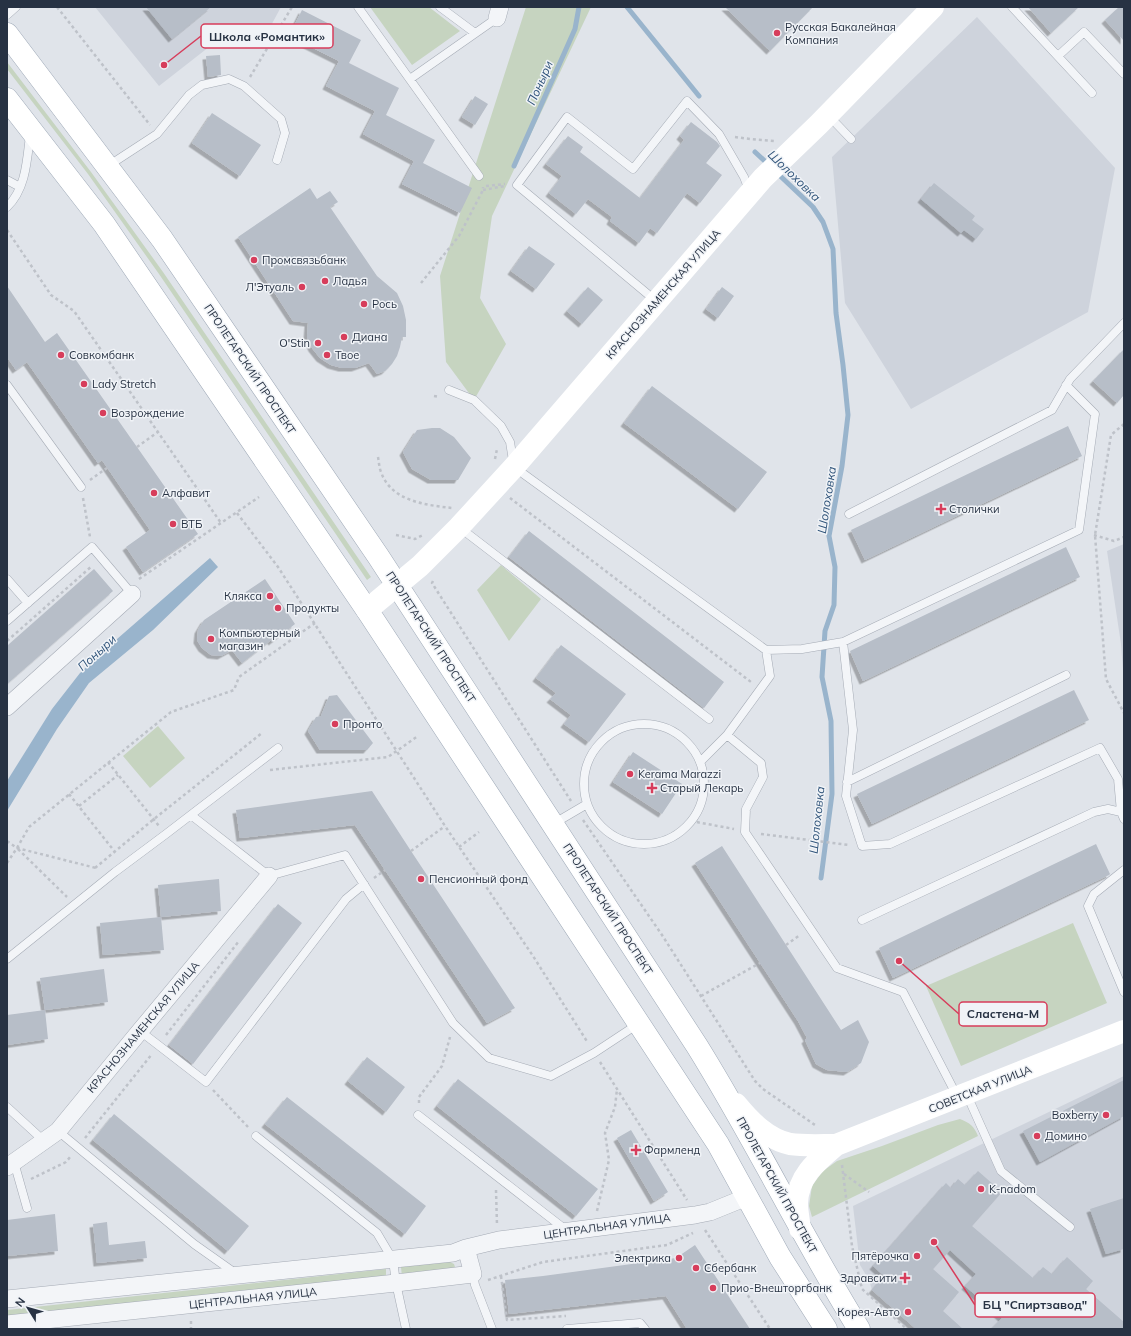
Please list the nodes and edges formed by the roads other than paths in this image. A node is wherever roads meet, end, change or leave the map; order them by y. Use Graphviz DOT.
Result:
graph roads {
  1 [pos="16,7"];
  2 [pos="358,7"];
  3 [pos="440,7"];
  4 [pos="933,7"];
  5 [pos="1012,7"];
  6 [pos="498,12"];
  7 [pos="7,14"];
  8 [pos="475,33"];
  9 [pos="7,34"];
  10 [pos="1058,56"];
  11 [pos="1124,74"];
  12 [pos="410,79"];
  13 [pos="1092,93"];
  14 [pos="7,99"];
  15 [pos="828,115"];
  16 [pos="31,131"];
  17 [pos="851,139"];
  18 [pos="276,160"];
  19 [pos="108,166"];
  20 [pos="479,176"];
  21 [pos="7,180"];
  22 [pos="757,185"];
  23 [pos="20,187"];
  24 [pos="7,207"];
  25 [pos="657,302"];
  26 [pos="1124,323"];
  27 [pos="7,385"];
  28 [pos="1066,385"];
  29 [pos="449,390"];
  30 [pos="504,465"];
  31 [pos="81,487"];
  32 [pos="849,514"];
  33 [pos="455,520"];
  34 [pos="7,579"];
  35 [pos="397,585"];
  36 [pos="132,594"];
  37 [pos="28,603"];
  38 [pos="366,610"];
  39 [pos="7,621"];
  40 [pos="843,642"];
  41 [pos="766,650"];
  42 [pos="1066,675"];
  43 [pos="7,707"];
  44 [pos="709,719"];
  45 [pos="727,735"];
  46 [pos="278,748"];
  47 [pos="700,762"];
  48 [pos="847,782"];
  49 [pos="587,804"];
  50 [pos="191,815"];
  51 [pos="1122,816"];
  52 [pos="552,824"];
  53 [pos="1124,870"];
  54 [pos="269,876"];
  55 [pos="364,884"];
  56 [pos="862,920"];
  57 [pos="7,958"];
  58 [pos="1124,992"];
  59 [pos="639,1024"];
  60 [pos="140,1031"];
  61 [pos="1124,1031"];
  62 [pos="723,1088"];
  63 [pos="962,1096"];
  64 [pos="7,1107"];
  65 [pos="418,1116"];
  66 [pos="51,1136"];
  67 [pos="256,1136"];
  68 [pos="839,1153"];
  69 [pos="11,1165"];
  70 [pos="747,1197"];
  71 [pos="27,1208"];
  72 [pos="1070,1227"];
  73 [pos="800,1229"];
  74 [pos="568,1232"];
  75 [pos="466,1248"];
  76 [pos="393,1260"];
  77 [pos="473,1274"];
  78 [pos="238,1275"];
  79 [pos="396,1283"];
  80 [pos="7,1299"];
  81 [pos="7,1324"];
  82 [pos="823,1328"];
  83 [pos="406,1329"];
  84 [pos="492,1329"];
  85 [pos="567,1329"];
  86 [pos="645,1329"];
  87 [pos="860,1329"];
  1 -- 7 [label="lane"];
  2 -- 12 [label="lane"];
  3 -- 8 [label="lane"];
  4 -- 15 [label="main road, КРАСНОЗНАМЕНСКАЯ УЛИЦА"];
  5 -- 10 [label="lane"];
  6 -- 8 [label="lane"];
  8 -- 12 [label="lane"];
  9 -- 19 [label="main road, ПРОЛЕТАРСКИЙ ПРОСПЕКТ"];
  10 -- 11 [label="lane"];
  10 -- 13 [label="lane"];
  12 -- 20 [label="lane"];
  14 -- 16 [label="main road"];
  15 -- 17 [label="lane"];
  15 -- 22 [label="main road, КРАСНОЗНАМЕНСКАЯ УЛИЦА"];
  16 -- 23 [label="lane"];
  16 -- 38 [label="main road"];
  18 -- 19 [label="lane"];
  19 -- 35 [label="main road, ПРОЛЕТАРСКИЙ ПРОСПЕКТ"];
  21 -- 23 [label="lane"];
  22 -- 25 [label="main road, КРАСНОЗНАМЕНСКАЯ УЛИЦА"];
  22 -- 25 [label="lane"];
  23 -- 24 [label="lane"];
  25 -- 30 [label="main road, КРАСНОЗНАМЕНСКАЯ УЛИЦА"];
  26 -- 28 [label="lane"];
  27 -- 31 [label="lane"];
  28 -- 32 [label="lane"];
  28 -- 40 [label="lane"];
  29 -- 30 [label="lane"];
  30 -- 33 [label="main road, КРАСНОЗНАМЕНСКАЯ УЛИЦА"];
  30 -- 41 [label="lane"];
  33 -- 35 [label="main road, КРАСНОЗНАМЕНСКАЯ УЛИЦА"];
  33 -- 44 [label="lane"];
  34 -- 37 [label="lane"];
  35 -- 38 [label="main road, КРАСНОЗНАМЕНСКАЯ УЛИЦА"];
  35 -- 52 [label="main road, ПРОЛЕТАРСКИЙ ПРОСПЕКТ"];
  36 -- 37 [label="lane"];
  36 -- 43 [label="street"];
  37 -- 39 [label="lane"];
  38 -- 59 [label="main road"];
  40 -- 41 [label="lane"];
  40 -- 48 [label="lane"];
  41 -- 45 [label="lane"];
  42 -- 48 [label="lane"];
  45 -- 47 [label="lane"];
  45 -- 63 [label="lane"];
  46 -- 50 [label="lane"];
  47 -- 49 [label="lane"];
  47 -- 49 [label="lane"];
  48 -- 51 [label="lane"];
  49 -- 52 [label="lane"];
  50 -- 54 [label="lane"];
  50 -- 57 [label="lane"];
  51 -- 56 [label="lane"];
  52 -- 62 [label="main road, ПРОЛЕТАРСКИЙ ПРОСПЕКТ"];
  53 -- 58 [label="lane"];
  54 -- 55 [label="lane"];
  54 -- 60 [label="street, КРАСНОЗНАМЕНСКАЯ УЛИЦА"];
  55 -- 59 [label="lane"];
  55 -- 60 [label="lane"];
  59 -- 70 [label="main road"];
  60 -- 66 [label="street, КРАСНОЗНАМЕНСКАЯ УЛИЦА"];
  61 -- 63 [label="main road, СОВЕТСКАЯ УЛИЦА"];
  62 -- 68 [label="main road"];
  62 -- 73 [label="main road, ПРОЛЕТАРСКИЙ ПРОСПЕКТ"];
  63 -- 68 [label="main road, СОВЕТСКАЯ УЛИЦА"];
  63 -- 72 [label="lane"];
  64 -- 66 [label="lane"];
  65 -- 74 [label="lane"];
  66 -- 69 [label="street, КРАСНОЗНАМЕНСКАЯ УЛИЦА"];
  66 -- 78 [label="lane"];
  67 -- 76 [label="lane"];
  68 -- 73 [label="main road"];
  69 -- 71 [label="lane"];
  70 -- 74 [label="street, ЦЕНТРАЛЬНАЯ УЛИЦА"];
  70 -- 82 [label="main road"];
  73 -- 87 [label="main road, ПРОЛЕТАРСКИЙ ПРОСПЕКТ"];
  74 -- 75 [label="street, ЦЕНТРАЛЬНАЯ УЛИЦА"];
  75 -- 76 [label="street, ЦЕНТРАЛЬНАЯ УЛИЦА"];
  75 -- 77 [label="street"];
  76 -- 78 [label="street, ЦЕНТРАЛЬНАЯ УЛИЦА"];
  76 -- 79 [label="lane"];
  77 -- 79 [label="street, ЦЕНТРАЛЬНАЯ УЛИЦА"];
  77 -- 84 [label="lane"];
  78 -- 80 [label="street, ЦЕНТРАЛЬНАЯ УЛИЦА"];
  79 -- 81 [label="street, ЦЕНТРАЛЬНАЯ УЛИЦА"];
  79 -- 83 [label="lane"];
  85 -- 86 [label="lane"];
}
